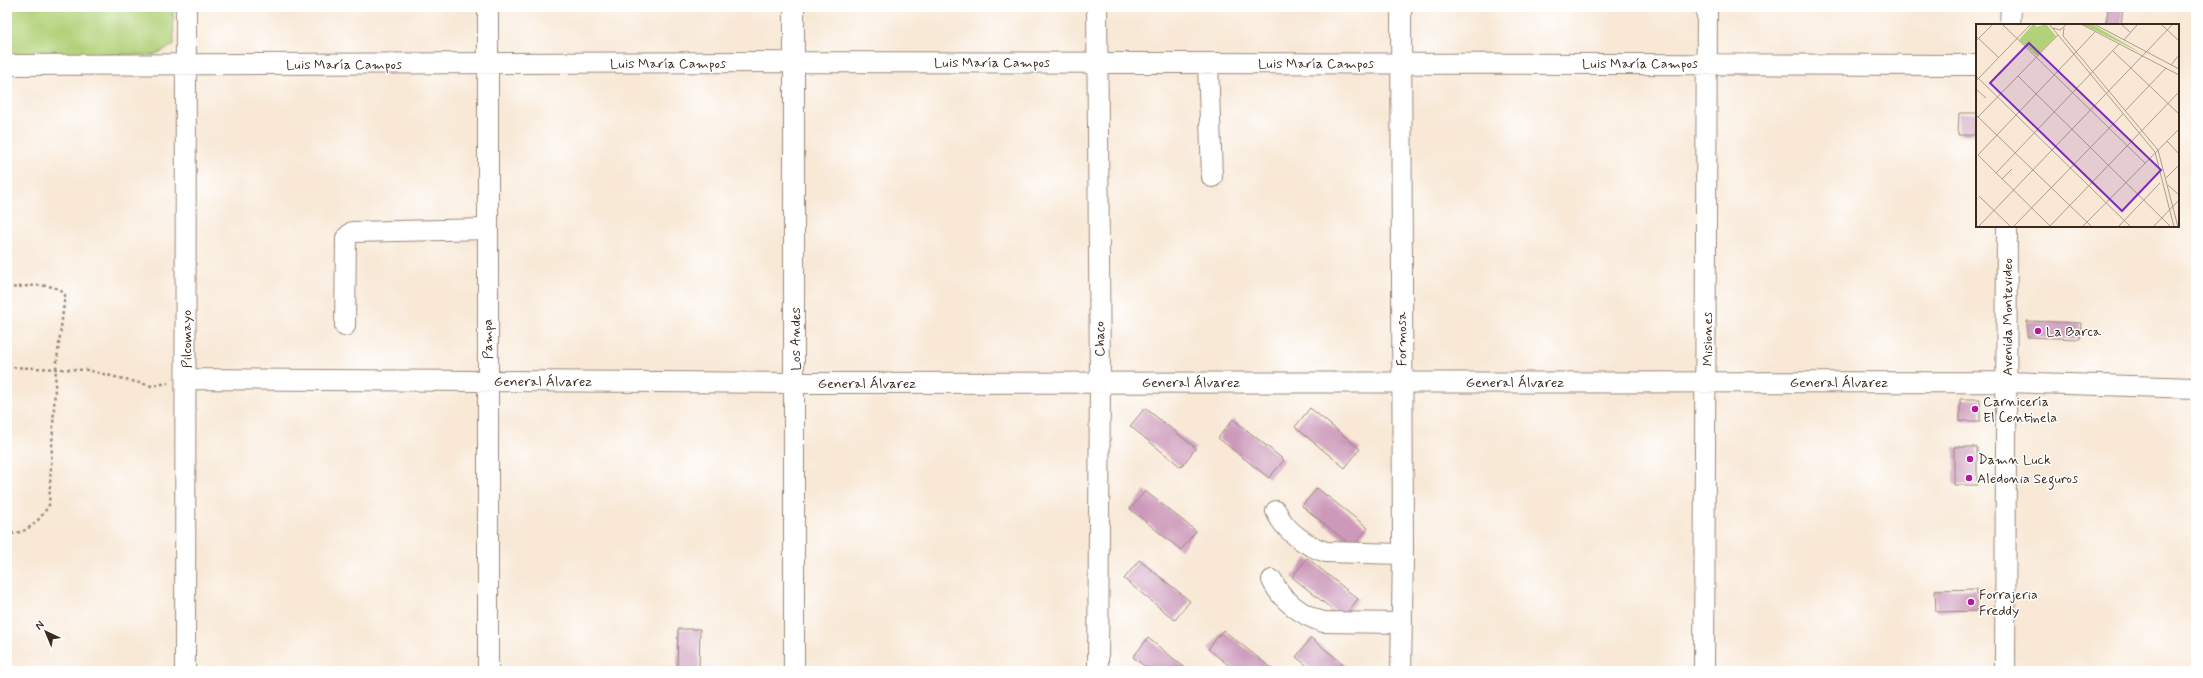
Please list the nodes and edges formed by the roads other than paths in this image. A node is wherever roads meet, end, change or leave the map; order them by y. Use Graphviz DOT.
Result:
graph roads {
  1 [pos="186,7"];
  2 [pos="488,7"];
  3 [pos="794,7"];
  4 [pos="1097,7"];
  5 [pos="1401,7"];
  6 [pos="1707,7"];
  7 [pos="2011,7"];
  8 [pos="2010,24"];
  9 [pos="793,62"];
  10 [pos="1097,62"];
  11 [pos="1208,63"];
  12 [pos="1401,63"];
  13 [pos="186,64"];
  14 [pos="488,64"];
  15 [pos="1707,64"];
  16 [pos="7,65"];
  17 [pos="1976,65"];
  18 [pos="1212,177"];
  19 [pos="2007,227"];
  20 [pos="488,229"];
  21 [pos="345,326"];
  22 [pos="186,379"];
  23 [pos="487,381"];
  24 [pos="1100,382"];
  25 [pos="1402,382"];
  26 [pos="1707,382"];
  27 [pos="2006,382"];
  28 [pos="795,383"];
  29 [pos="2196,388"];
  30 [pos="1276,511"];
  31 [pos="1403,554"];
  32 [pos="1272,580"];
  33 [pos="1402,623"];
  34 [pos="185,671"];
  35 [pos="488,671"];
  36 [pos="794,671"];
  37 [pos="1098,671"];
  38 [pos="1401,671"];
  39 [pos="1704,671"];
  40 [pos="2005,671"];
  1 -- 13 [label="street, Pilcomayo"];
  2 -- 14 [label="street, Pampa"];
  3 -- 9 [label="street, Los Andes"];
  4 -- 10 [label="street, Chaco"];
  5 -- 12 [label="street, Formosa"];
  6 -- 15 [label="street, Misiones"];
  7 -- 8 [label="street"];
  9 -- 10 [label="street, Luis María Campos"];
  9 -- 14 [label="street, Luis María Campos"];
  9 -- 28 [label="street, Los Andes"];
  10 -- 11 [label="street, Luis María Campos"];
  10 -- 24 [label="street, Chaco"];
  11 -- 12 [label="street, Luis María Campos"];
  11 -- 18 [label="street"];
  12 -- 15 [label="street, Luis María Campos"];
  12 -- 25 [label="street, Formosa"];
  13 -- 14 [label="street, Luis María Campos"];
  13 -- 16 [label="street, Luis María Campos"];
  13 -- 22 [label="street, Pilcomayo"];
  14 -- 20 [label="street, Pampa"];
  15 -- 17 [label="street, Luis María Campos"];
  15 -- 26 [label="street, Misiones"];
  19 -- 27 [label="street, Avenida Montevideo"];
  20 -- 21 [label="street"];
  20 -- 23 [label="street, Pampa"];
  22 -- 23 [label="street, General Álvarez"];
  22 -- 34 [label="street, Pilcomayo"];
  23 -- 28 [label="street, General Álvarez"];
  23 -- 35 [label="street, Pampa"];
  24 -- 25 [label="street, General Álvarez"];
  24 -- 28 [label="street, General Álvarez"];
  24 -- 37 [label="street, Chaco"];
  25 -- 26 [label="street, General Álvarez"];
  25 -- 31 [label="street, Formosa"];
  26 -- 27 [label="street, General Álvarez"];
  26 -- 39 [label="street, Misiones"];
  27 -- 29 [label="street, General Álvarez"];
  27 -- 40 [label="street, Avenida Montevideo"];
  28 -- 36 [label="street, Los Andes"];
  30 -- 31 [label="street"];
  31 -- 33 [label="street, Formosa"];
  32 -- 33 [label="street"];
  33 -- 38 [label="street, Formosa"];
}
